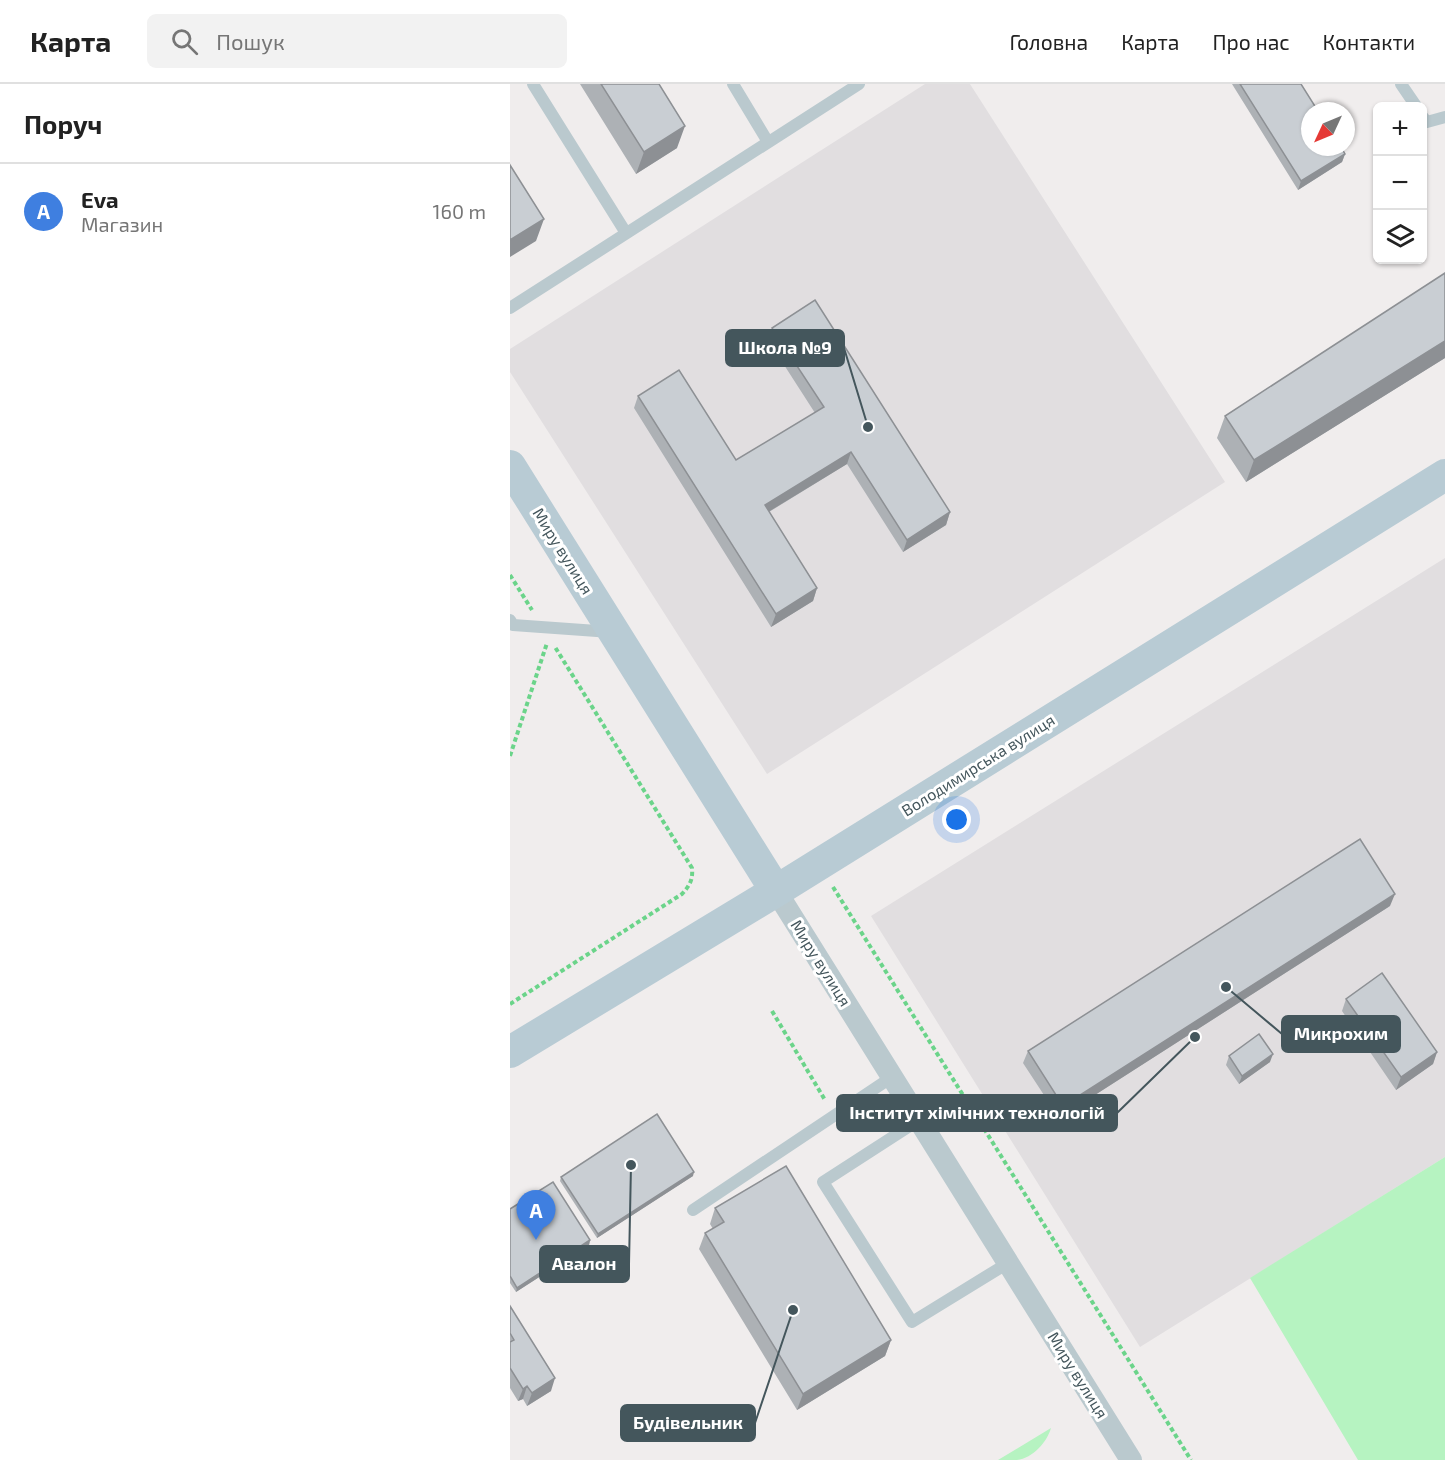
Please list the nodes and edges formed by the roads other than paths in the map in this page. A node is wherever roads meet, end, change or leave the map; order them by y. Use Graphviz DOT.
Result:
graph roads {
  1 [pos="533,84"];
  2 [pos="733,84"];
  3 [pos="859,84"];
  4 [pos="1401,84"];
  5 [pos="1413,102"];
  6 [pos="1445,117"];
  7 [pos="1427,122"];
  8 [pos="768,142"];
  9 [pos="626,233"];
  10 [pos="510,308"];
  11 [pos="510,466"];
  12 [pos="1445,475"];
  13 [pos="510,620"];
  14 [pos="614,632"];
  15 [pos="776,891"];
  16 [pos="510,1052"];
  17 [pos="892,1077"];
  18 [pos="919,1120"];
  19 [pos="693,1210"];
  20 [pos="1008,1263"];
  21 [pos="1131,1460"];
  1 -- 9 [label="lane"];
  2 -- 8 [label="lane"];
  3 -- 8 [label="lane"];
  4 -- 5 [label="lane"];
  6 -- 7 [label="lane"];
  8 -- 9 [label="lane"];
  9 -- 10 [label="lane"];
  11 -- 14 [label="street, Миру вулиця"];
  12 -- 15 [label="street, Володимирська вулиця"];
  13 -- 14 [label="lane"];
  14 -- 15 [label="street, Миру вулиця"];
  15 -- 16 [label="street, Володимирська вулиця"];
  15 -- 17 [label="street, Миру вулиця"];
  17 -- 18 [label="street, Миру вулиця"];
  17 -- 19 [label="lane"];
  18 -- 20 [label="street, Миру вулиця"];
  18 -- 20 [label="lane"];
  20 -- 21 [label="street, Миру вулиця"];
}
